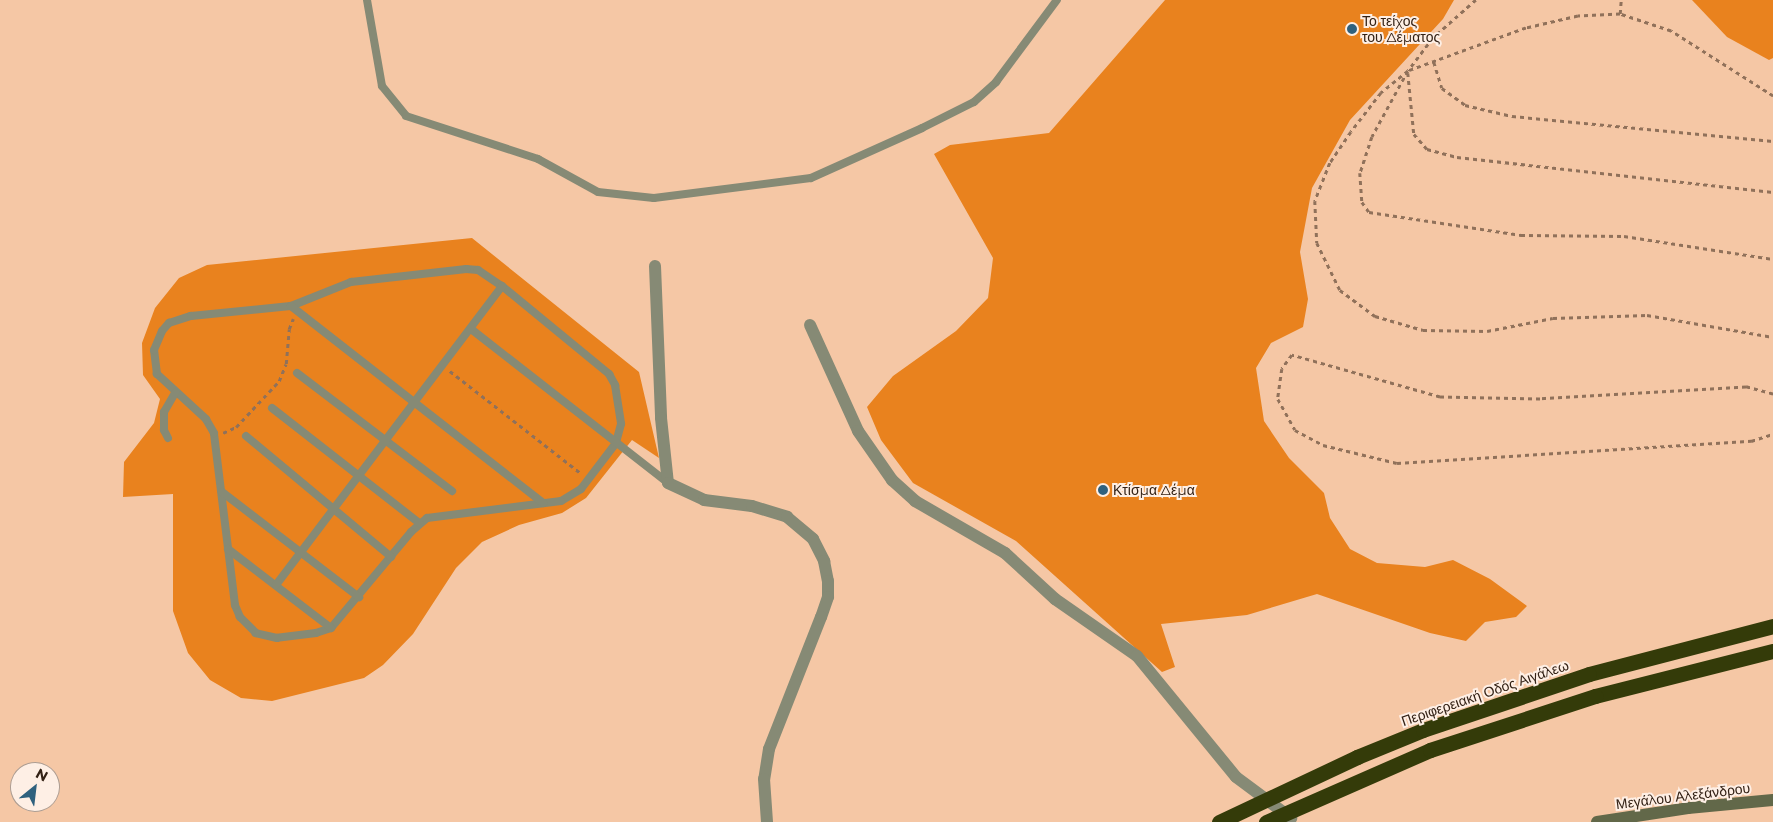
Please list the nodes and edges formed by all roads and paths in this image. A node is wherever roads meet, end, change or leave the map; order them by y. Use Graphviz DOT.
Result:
graph roads {
  1 [pos="366,0"];
  2 [pos="1057,0"];
  3 [pos="1476,0"];
  4 [pos="1621,0"];
  5 [pos="1620,14"];
  6 [pos="1434,62"];
  7 [pos="1408,71"];
  8 [pos="1773,96"];
  9 [pos="1773,141"];
  10 [pos="1773,192"];
  11 [pos="1773,259"];
  12 [pos="655,266"];
  13 [pos="502,286"];
  14 [pos="294,309"];
  15 [pos="810,325"];
  16 [pos="471,329"];
  17 [pos="1773,337"];
  18 [pos="443,366"];
  19 [pos="298,372"];
  20 [pos="175,393"];
  21 [pos="1773,394"];
  22 [pos="415,403"];
  23 [pos="272,408"];
  24 [pos="214,433"];
  25 [pos="1773,434"];
  26 [pos="246,436"];
  27 [pos="168,438"];
  28 [pos="386,440"];
  29 [pos="616,443"];
  30 [pos="359,476"];
  31 [pos="589,480"];
  32 [pos="668,483"];
  33 [pos="452,491"];
  34 [pos="222,492"];
  35 [pos="544,503"];
  36 [pos="334,509"];
  37 [pos="418,523"];
  38 [pos="228,549"];
  39 [pos="301,552"];
  40 [pos="391,557"];
  41 [pos="276,585"];
  42 [pos="359,597"];
  43 [pos="1773,626"];
  44 [pos="331,628"];
  45 [pos="1773,651"];
  46 [pos="1773,800"];
  47 [pos="767,822"];
  48 [pos="1219,822"];
  49 [pos="1266,822"];
  50 [pos="1274,822"];
  51 [pos="1597,822"];
  1 -- 2 [label="lane"];
  3 -- 7 [label="path"];
  4 -- 5 [label="path"];
  5 -- 6 [label="path"];
  5 -- 8 [label="path"];
  6 -- 7 [label="path"];
  6 -- 9 [label="path"];
  7 -- 10 [label="path"];
  7 -- 11 [label="path"];
  7 -- 17 [label="path"];
  12 -- 32 [label="street"];
  13 -- 14 [label="lane"];
  13 -- 16 [label="lane"];
  13 -- 29 [label="lane"];
  14 -- 20 [label="lane"];
  14 -- 22 [label="lane"];
  14 -- 24 [label="path"];
  15 -- 50 [label="street"];
  16 -- 18 [label="lane"];
  16 -- 29 [label="lane"];
  18 -- 22 [label="lane"];
  18 -- 31 [label="path"];
  19 -- 28 [label="lane"];
  20 -- 24 [label="lane"];
  20 -- 27 [label="lane"];
  21 -- 25 [label="path"];
  22 -- 28 [label="lane"];
  22 -- 35 [label="lane"];
  23 -- 30 [label="lane"];
  24 -- 34 [label="lane"];
  26 -- 36 [label="lane"];
  28 -- 30 [label="lane"];
  28 -- 33 [label="lane"];
  29 -- 31 [label="lane"];
  29 -- 32 [label="lane"];
  30 -- 36 [label="lane"];
  30 -- 37 [label="lane"];
  31 -- 35 [label="lane"];
  32 -- 47 [label="street"];
  34 -- 38 [label="lane"];
  34 -- 39 [label="lane"];
  35 -- 37 [label="lane"];
  36 -- 39 [label="lane"];
  36 -- 40 [label="lane"];
  37 -- 40 [label="lane"];
  38 -- 41 [label="lane"];
  38 -- 44 [label="lane"];
  39 -- 41 [label="lane"];
  39 -- 42 [label="lane"];
  40 -- 42 [label="lane"];
  41 -- 44 [label="lane"];
  42 -- 44 [label="lane"];
  43 -- 48 [label="highway, Περιφερειακή Οδός Αιγάλεω, bridge"];
  45 -- 49 [label="highway, bridge"];
  46 -- 51 [label="main road, Μεγάλου Αλεξάνδρου"];
}
